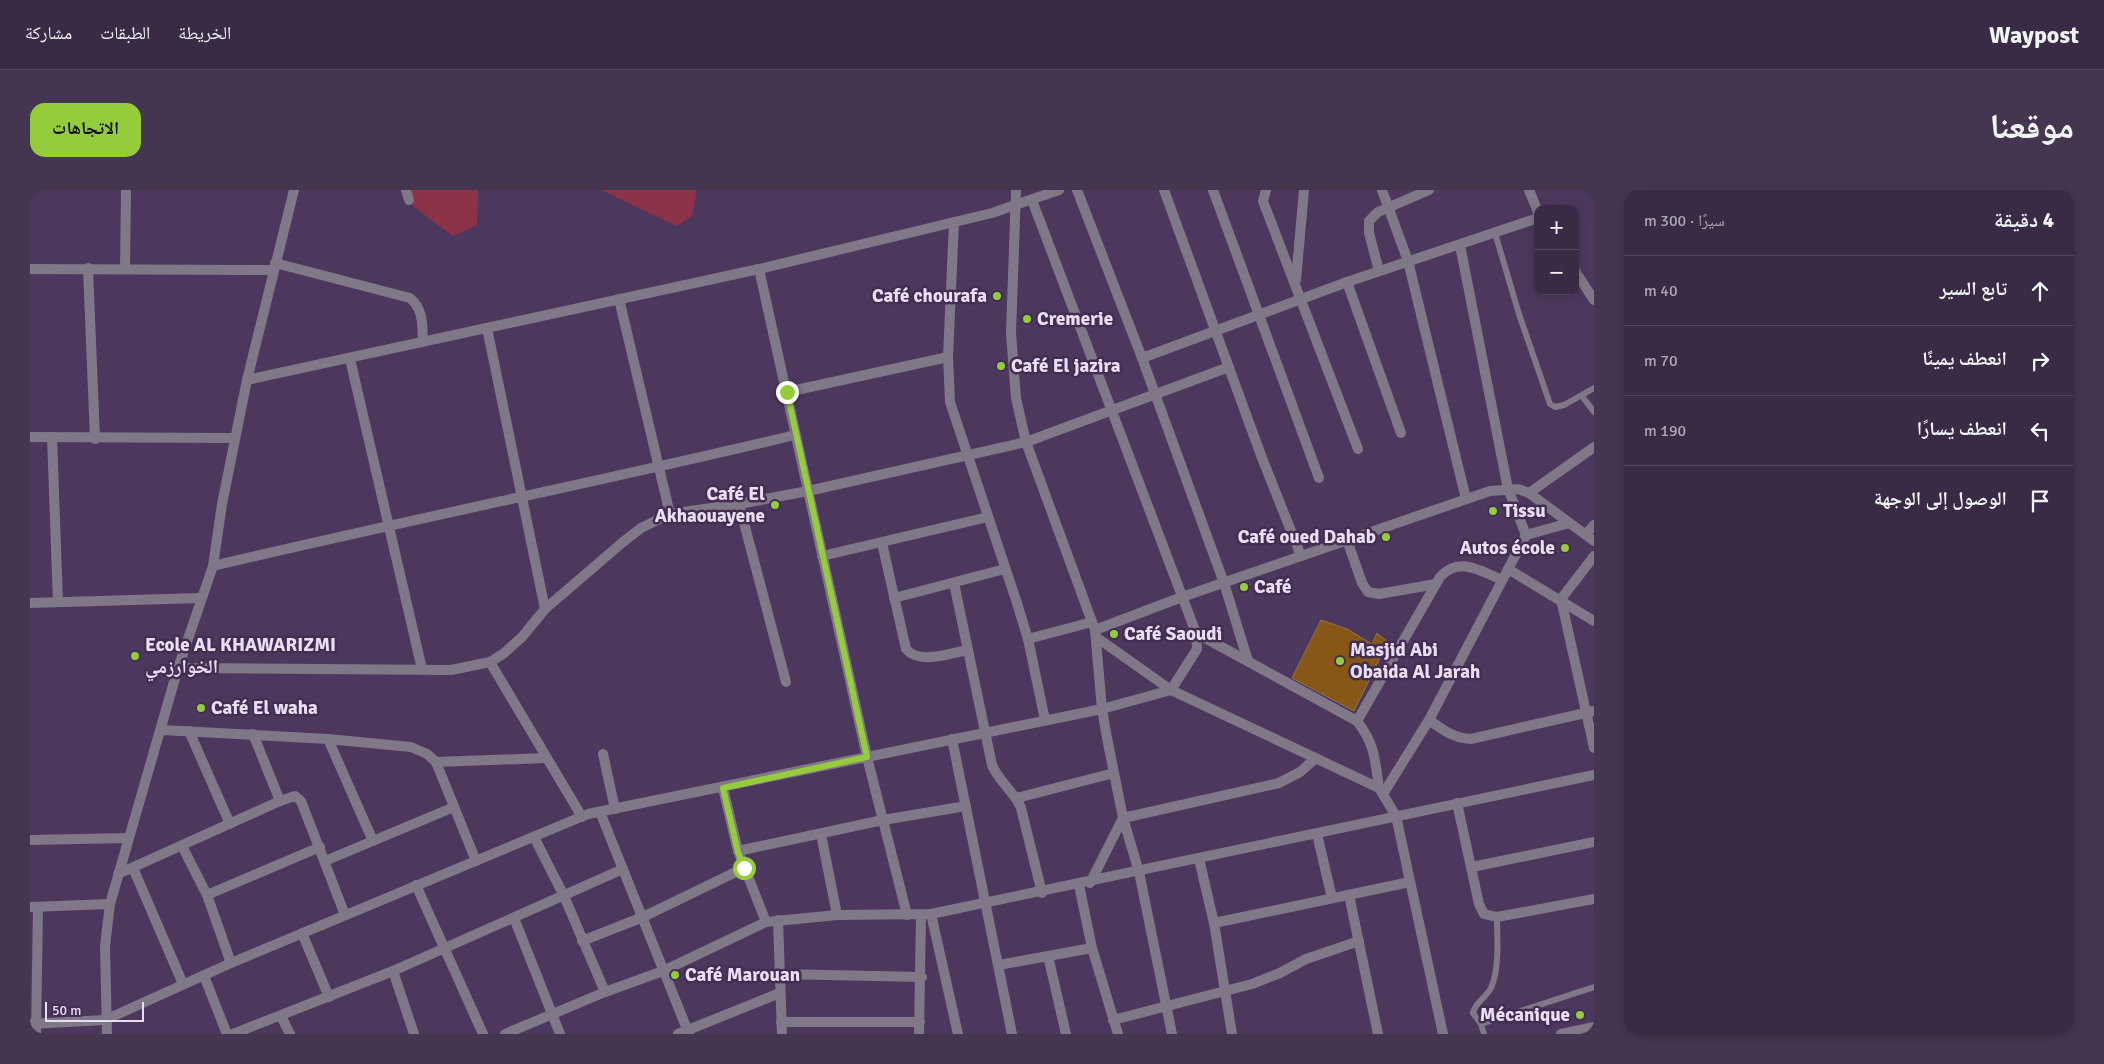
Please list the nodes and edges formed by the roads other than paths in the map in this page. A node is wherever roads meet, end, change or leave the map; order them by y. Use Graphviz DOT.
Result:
graph roads {
  1 [pos="126,190"];
  2 [pos="294,190"];
  3 [pos="1016,190"];
  4 [pos="1059,190"];
  5 [pos="1076,190"];
  6 [pos="1164,190"];
  7 [pos="1213,190"];
  8 [pos="1266,190"];
  9 [pos="1304,190"];
  10 [pos="1382,190"];
  11 [pos="1429,190"];
  12 [pos="1529,190"];
  13 [pos="1032,200"];
  14 [pos="1535,205"];
  15 [pos="1014,207"];
  16 [pos="1388,207"];
  17 [pos="1534,219"];
  18 [pos="954,222"];
  19 [pos="1495,233"];
  20 [pos="1460,245"];
  21 [pos="1408,261"];
  22 [pos="275,266"];
  23 [pos="88,268"];
  24 [pos="125,268"];
  25 [pos="30,269"];
  26 [pos="758,269"];
  27 [pos="1379,271"];
  28 [pos="1579,277"];
  29 [pos="1347,282"];
  30 [pos="1296,284"];
  31 [pos="618,299"];
  32 [pos="1302,299"];
  33 [pos="1594,300"];
  34 [pos="1258,315"];
  35 [pos="487,328"];
  36 [pos="1216,331"];
  37 [pos="423,342"];
  38 [pos="948,357"];
  39 [pos="350,358"];
  40 [pos="1142,358"];
  41 [pos="1229,367"];
  42 [pos="247,380"];
  43 [pos="1594,388"];
  44 [pos="787,392"];
  45 [pos="1153,393"];
  46 [pos="1582,396"];
  47 [pos="1111,409"];
  48 [pos="1594,412"];
  49 [pos="1401,433"];
  50 [pos="795,435"];
  51 [pos="30,437"];
  52 [pos="52,437"];
  53 [pos="235,438"];
  54 [pos="95,439"];
  55 [pos="1026,442"];
  56 [pos="1594,447"];
  57 [pos="1358,449"];
  58 [pos="969,455"];
  59 [pos="660,467"];
  60 [pos="1319,478"];
  61 [pos="1508,489"];
  62 [pos="808,491"];
  63 [pos="1529,493"];
  64 [pos="521,496"];
  65 [pos="1466,499"];
  66 [pos="739,504"];
  67 [pos="670,514"];
  68 [pos="988,517"];
  69 [pos="1569,523"];
  70 [pos="389,524"];
  71 [pos="1594,524"];
  72 [pos="1526,535"];
  73 [pos="1590,537"];
  74 [pos="1347,540"];
  75 [pos="882,542"];
  76 [pos="822,556"];
  77 [pos="1301,556"];
  78 [pos="1594,556"];
  79 [pos="213,566"];
  80 [pos="1005,569"];
  81 [pos="1508,569"];
  82 [pos="1502,580"];
  83 [pos="954,582"];
  84 [pos="1224,583"];
  85 [pos="1436,584"];
  86 [pos="1182,597"];
  87 [pos="201,598"];
  88 [pos="894,598"];
  89 [pos="1561,599"];
  90 [pos="30,602"];
  91 [pos="58,602"];
  92 [pos="545,609"];
  93 [pos="1594,621"];
  94 [pos="1094,630"];
  95 [pos="1196,633"];
  96 [pos="1028,639"];
  97 [pos="968,650"];
  98 [pos="1248,661"];
  99 [pos="490,662"];
  100 [pos="178,668"];
  101 [pos="422,670"];
  102 [pos="786,682"];
  103 [pos="1171,690"];
  104 [pos="1102,709"];
  105 [pos="1590,712"];
  106 [pos="1045,720"];
  107 [pos="1429,720"];
  108 [pos="1357,721"];
  109 [pos="162,730"];
  110 [pos="189,731"];
  111 [pos="985,732"];
  112 [pos="253,734"];
  113 [pos="328,739"];
  114 [pos="952,739"];
  115 [pos="1594,748"];
  116 [pos="603,754"];
  117 [pos="867,757"];
  118 [pos="546,758"];
  119 [pos="1316,758"];
  120 [pos="436,762"];
  121 [pos="1114,773"];
  122 [pos="1594,775"];
  123 [pos="723,788"];
  124 [pos="1381,791"];
  125 [pos="1017,798"];
  126 [pos="280,801"];
  127 [pos="1457,803"];
  128 [pos="966,806"];
  129 [pos="454,807"];
  130 [pos="615,810"];
  131 [pos="600,812"];
  132 [pos="1396,816"];
  133 [pos="582,817"];
  134 [pos="1123,818"];
  135 [pos="883,820"];
  136 [pos="230,824"];
  137 [pos="821,834"];
  138 [pos="1318,834"];
  139 [pos="534,836"];
  140 [pos="128,838"];
  141 [pos="30,840"];
  142 [pos="373,841"];
  143 [pos="1594,842"];
  144 [pos="182,846"];
  145 [pos="320,847"];
  146 [pos="738,852"];
  147 [pos="1199,859"];
  148 [pos="325,860"];
  149 [pos="476,861"];
  150 [pos="1472,867"];
  151 [pos="133,868"];
  152 [pos="744,868"];
  153 [pos="623,869"];
  154 [pos="1139,872"];
  155 [pos="118,874"];
  156 [pos="1090,882"];
  157 [pos="1410,882"];
  158 [pos="416,885"];
  159 [pos="1079,885"];
  160 [pos="1042,893"];
  161 [pos="207,895"];
  162 [pos="1349,895"];
  163 [pos="564,896"];
  164 [pos="1332,898"];
  165 [pos="1594,899"];
  166 [pos="110,904"];
  167 [pos="987,904"];
  168 [pos="34,907"];
  169 [pos="345,915"];
  170 [pos="837,915"];
  171 [pos="907,915"];
  172 [pos="926,915"];
  173 [pos="643,917"];
  174 [pos="1497,917"];
  175 [pos="514,918"];
  176 [pos="778,920"];
  177 [pos="766,922"];
  178 [pos="1214,924"];
  179 [pos="302,933"];
  180 [pos="582,941"];
  181 [pos="1359,941"];
  182 [pos="445,948"];
  183 [pos="1092,948"];
  184 [pos="1048,956"];
  185 [pos="231,963"];
  186 [pos="999,965"];
  187 [pos="34,970"];
  188 [pos="393,971"];
  189 [pos="664,971"];
  190 [pos="780,974"];
  191 [pos="204,976"];
  192 [pos="922,977"];
  193 [pos="183,984"];
  194 [pos="1594,987"];
  195 [pos="605,992"];
  196 [pos="780,992"];
  197 [pos="1226,992"];
  198 [pos="329,997"];
  199 [pos="1167,1007"];
  200 [pos="552,1014"];
  201 [pos="281,1016"];
  202 [pos="106,1020"];
  203 [pos="1113,1020"];
  204 [pos="782,1022"];
  205 [pos="920,1022"];
  206 [pos="1481,1024"];
  207 [pos="1594,1027"];
  208 [pos="34,1028"];
  209 [pos="685,1033"];
  210 [pos="107,1034"];
  211 [pos="227,1034"];
  212 [pos="233,1034"];
  213 [pos="290,1034"];
  214 [pos="414,1034"];
  215 [pos="483,1034"];
  216 [pos="506,1034"];
  217 [pos="560,1034"];
  218 [pos="782,1034"];
  219 [pos="919,1034"];
  220 [pos="958,1034"];
  221 [pos="1012,1034"];
  222 [pos="1066,1034"];
  223 [pos="1118,1034"];
  224 [pos="1172,1034"];
  225 [pos="1232,1034"];
  226 [pos="1378,1034"];
  227 [pos="1443,1034"];
  228 [pos="1484,1034"];
  229 [pos="1561,1034"];
  1 -- 24 [label="street"];
  2 -- 22 [label="street"];
  3 -- 15 [label="street"];
  4 -- 13 [label="street"];
  5 -- 40 [label="street"];
  6 -- 36 [label="street"];
  7 -- 34 [label="street"];
  8 -- 30 [label="street"];
  9 -- 30 [label="street"];
  10 -- 16 [label="street"];
  11 -- 16 [label="street"];
  12 -- 14 [label="street"];
  13 -- 15 [label="street"];
  13 -- 47 [label="street"];
  15 -- 18 [label="street"];
  15 -- 55 [label="street"];
  16 -- 21 [label="street"];
  16 -- 27 [label="street"];
  17 -- 19 [label="street"];
  18 -- 26 [label="street"];
  18 -- 38 [label="street"];
  19 -- 20 [label="street"];
  19 -- 46 [label="lane"];
  20 -- 21 [label="street"];
  20 -- 61 [label="street"];
  21 -- 27 [label="street"];
  21 -- 65 [label="street"];
  22 -- 24 [label="street"];
  22 -- 37 [label="street"];
  22 -- 42 [label="street"];
  23 -- 24 [label="street"];
  23 -- 25 [label="street"];
  23 -- 54 [label="street"];
  26 -- 31 [label="street"];
  26 -- 44 [label="street"];
  27 -- 29 [label="street"];
  28 -- 33 [label="street"];
  29 -- 32 [label="street"];
  29 -- 49 [label="street"];
  30 -- 32 [label="street"];
  31 -- 35 [label="street"];
  31 -- 59 [label="street"];
  32 -- 34 [label="street"];
  32 -- 57 [label="street"];
  34 -- 36 [label="street"];
  34 -- 60 [label="street"];
  35 -- 37 [label="street"];
  35 -- 64 [label="street"];
  36 -- 40 [label="street"];
  36 -- 41 [label="street"];
  37 -- 39 [label="street"];
  38 -- 44 [label="street"];
  38 -- 58 [label="street"];
  39 -- 42 [label="street"];
  39 -- 70 [label="street"];
  40 -- 45 [label="street"];
  41 -- 45 [label="street"];
  41 -- 77 [label="street"];
  42 -- 53 [label="street"];
  43 -- 46 [label="lane"];
  44 -- 50 [label="street"];
  45 -- 47 [label="street"];
  45 -- 84 [label="street"];
  46 -- 48 [label="lane"];
  47 -- 55 [label="street"];
  47 -- 86 [label="street"];
  50 -- 59 [label="street"];
  50 -- 62 [label="street"];
  51 -- 52 [label="street"];
  52 -- 54 [label="street"];
  52 -- 91 [label="street"];
  53 -- 54 [label="street"];
  53 -- 79 [label="street"];
  55 -- 58 [label="street"];
  55 -- 94 [label="street"];
  56 -- 63 [label="street"];
  58 -- 62 [label="street"];
  58 -- 68 [label="street"];
  59 -- 64 [label="street"];
  59 -- 67 [label="street"];
  61 -- 63 [label="street"];
  61 -- 65 [label="street"];
  61 -- 72 [label="street"];
  62 -- 66 [label="street"];
  62 -- 76 [label="street"];
  63 -- 69 [label="street"];
  64 -- 70 [label="street"];
  64 -- 92 [label="street"];
  65 -- 74 [label="street"];
  66 -- 67 [label="street"];
  66 -- 102 [label="street"];
  67 -- 92 [label="street"];
  68 -- 75 [label="street"];
  68 -- 80 [label="street"];
  69 -- 72 [label="street"];
  69 -- 73 [label="street"];
  70 -- 79 [label="street"];
  70 -- 101 [label="street"];
  71 -- 73 [label="street"];
  72 -- 81 [label="street"];
  74 -- 77 [label="street"];
  74 -- 85 [label="street"];
  75 -- 76 [label="street"];
  75 -- 88 [label="street"];
  76 -- 117 [label="street"];
  77 -- 84 [label="street"];
  78 -- 89 [label="street"];
  79 -- 87 [label="street"];
  80 -- 83 [label="street"];
  80 -- 96 [label="street"];
  81 -- 82 [label="street"];
  81 -- 89 [label="street"];
  82 -- 85 [label="street"];
  82 -- 107 [label="street"];
  83 -- 88 [label="street"];
  83 -- 97 [label="street"];
  84 -- 86 [label="street"];
  84 -- 98 [label="street"];
  85 -- 108 [label="street"];
  86 -- 94 [label="street"];
  86 -- 95 [label="street"];
  87 -- 91 [label="street"];
  87 -- 100 [label="street"];
  88 -- 97 [label="street"];
  89 -- 93 [label="street"];
  89 -- 105 [label="street"];
  90 -- 91 [label="street"];
  92 -- 99 [label="street"];
  94 -- 96 [label="street"];
  94 -- 103 [label="street"];
  94 -- 104 [label="street"];
  95 -- 98 [label="street"];
  95 -- 103 [label="street"];
  96 -- 106 [label="street"];
  97 -- 111 [label="street"];
  98 -- 108 [label="street"];
  99 -- 101 [label="street"];
  99 -- 118 [label="street"];
  100 -- 101 [label="street"];
  100 -- 109 [label="street"];
  103 -- 104 [label="street"];
  103 -- 119 [label="street"];
  104 -- 106 [label="street"];
  104 -- 121 [label="street"];
  105 -- 107 [label="street"];
  105 -- 115 [label="street"];
  106 -- 111 [label="street"];
  107 -- 124 [label="street"];
  108 -- 124 [label="street"];
  109 -- 110 [label="street"];
  109 -- 140 [label="street"];
  110 -- 112 [label="street"];
  110 -- 136 [label="street"];
  111 -- 114 [label="street"];
  111 -- 125 [label="street"];
  112 -- 113 [label="street"];
  112 -- 126 [label="street"];
  113 -- 120 [label="street"];
  113 -- 142 [label="street"];
  114 -- 117 [label="street"];
  114 -- 128 [label="street"];
  116 -- 130 [label="street"];
  117 -- 123 [label="street"];
  117 -- 135 [label="street"];
  118 -- 120 [label="street"];
  118 -- 133 [label="street"];
  119 -- 124 [label="street"];
  119 -- 134 [label="street"];
  120 -- 129 [label="street"];
  121 -- 125 [label="street"];
  121 -- 134 [label="street"];
  122 -- 127 [label="street"];
  123 -- 130 [label="street"];
  123 -- 146 [label="street"];
  124 -- 132 [label="street"];
  125 -- 160 [label="street"];
  126 -- 136 [label="street"];
  126 -- 145 [label="street"];
  127 -- 132 [label="street"];
  127 -- 150 [label="street"];
  128 -- 135 [label="street"];
  128 -- 167 [label="street"];
  129 -- 142 [label="street"];
  129 -- 149 [label="street"];
  130 -- 131 [label="street"];
  131 -- 133 [label="street"];
  131 -- 153 [label="street"];
  132 -- 138 [label="street"];
  132 -- 157 [label="street"];
  133 -- 139 [label="street"];
  134 -- 154 [label="street"];
  134 -- 156 [label="street"];
  135 -- 137 [label="street"];
  135 -- 171 [label="street"];
  136 -- 144 [label="street"];
  137 -- 146 [label="street"];
  137 -- 170 [label="street"];
  138 -- 147 [label="street"];
  138 -- 164 [label="street"];
  139 -- 149 [label="street"];
  139 -- 163 [label="street"];
  140 -- 141 [label="street"];
  140 -- 155 [label="street"];
  142 -- 148 [label="street"];
  143 -- 150 [label="street"];
  144 -- 151 [label="street"];
  144 -- 161 [label="street"];
  145 -- 148 [label="street"];
  145 -- 161 [label="street"];
  146 -- 152 [label="street"];
  147 -- 154 [label="street"];
  147 -- 178 [label="street"];
  148 -- 169 [label="street"];
  149 -- 158 [label="street"];
  150 -- 174 [label="street"];
  151 -- 155 [label="street"];
  151 -- 193 [label="street"];
  152 -- 173 [label="street"];
  152 -- 177 [label="street"];
  153 -- 163 [label="street"];
  153 -- 173 [label="street"];
  154 -- 156 [label="street"];
  154 -- 199 [label="street"];
  155 -- 166 [label="street"];
  156 -- 159 [label="street"];
  157 -- 162 [label="street"];
  157 -- 227 [label="street"];
  158 -- 169 [label="street"];
  158 -- 182 [label="street"];
  159 -- 160 [label="street"];
  159 -- 183 [label="street"];
  160 -- 167 [label="street"];
  161 -- 185 [label="street"];
  162 -- 164 [label="street"];
  162 -- 181 [label="street"];
  163 -- 175 [label="street"];
  163 -- 180 [label="street"];
  164 -- 178 [label="street"];
  165 -- 174 [label="street"];
  166 -- 168 [label="street"];
  166 -- 202 [label="street"];
  167 -- 172 [label="street"];
  167 -- 186 [label="street"];
  168 -- 187 [label="street"];
  169 -- 179 [label="street"];
  170 -- 171 [label="street"];
  170 -- 176 [label="street"];
  171 -- 172 [label="street"];
  172 -- 192 [label="street"];
  172 -- 220 [label="street"];
  173 -- 180 [label="street"];
  173 -- 189 [label="street"];
  174 -- 206 [label="lane"];
  175 -- 182 [label="street"];
  175 -- 200 [label="street"];
  176 -- 177 [label="street"];
  176 -- 190 [label="street"];
  177 -- 189 [label="street"];
  178 -- 197 [label="street"];
  179 -- 185 [label="street"];
  179 -- 198 [label="street"];
  180 -- 195 [label="street"];
  181 -- 197 [label="street"];
  181 -- 226 [label="street"];
  182 -- 188 [label="street"];
  182 -- 215 [label="street"];
  183 -- 184 [label="street"];
  183 -- 203 [label="street"];
  184 -- 186 [label="street"];
  184 -- 222 [label="street"];
  185 -- 191 [label="street"];
  186 -- 221 [label="street"];
  187 -- 208 [label="street"];
  188 -- 198 [label="street"];
  188 -- 214 [label="street"];
  189 -- 195 [label="street"];
  189 -- 209 [label="street"];
  190 -- 192 [label="street"];
  190 -- 196 [label="street"];
  191 -- 193 [label="street"];
  191 -- 211 [label="street"];
  192 -- 205 [label="street"];
  193 -- 202 [label="street"];
  194 -- 206 [label="lane"];
  195 -- 200 [label="street"];
  196 -- 204 [label="street"];
  196 -- 209 [label="street"];
  197 -- 199 [label="street"];
  197 -- 225 [label="street"];
  198 -- 201 [label="street"];
  199 -- 203 [label="street"];
  199 -- 224 [label="street"];
  200 -- 216 [label="street"];
  200 -- 217 [label="street"];
  201 -- 212 [label="street"];
  201 -- 213 [label="street"];
  202 -- 208 [label="street"];
  202 -- 210 [label="street"];
  203 -- 223 [label="street"];
  204 -- 205 [label="street"];
  204 -- 218 [label="street"];
  205 -- 219 [label="street"];
  206 -- 228 [label="lane"];
  207 -- 229 [label="street"];
}
